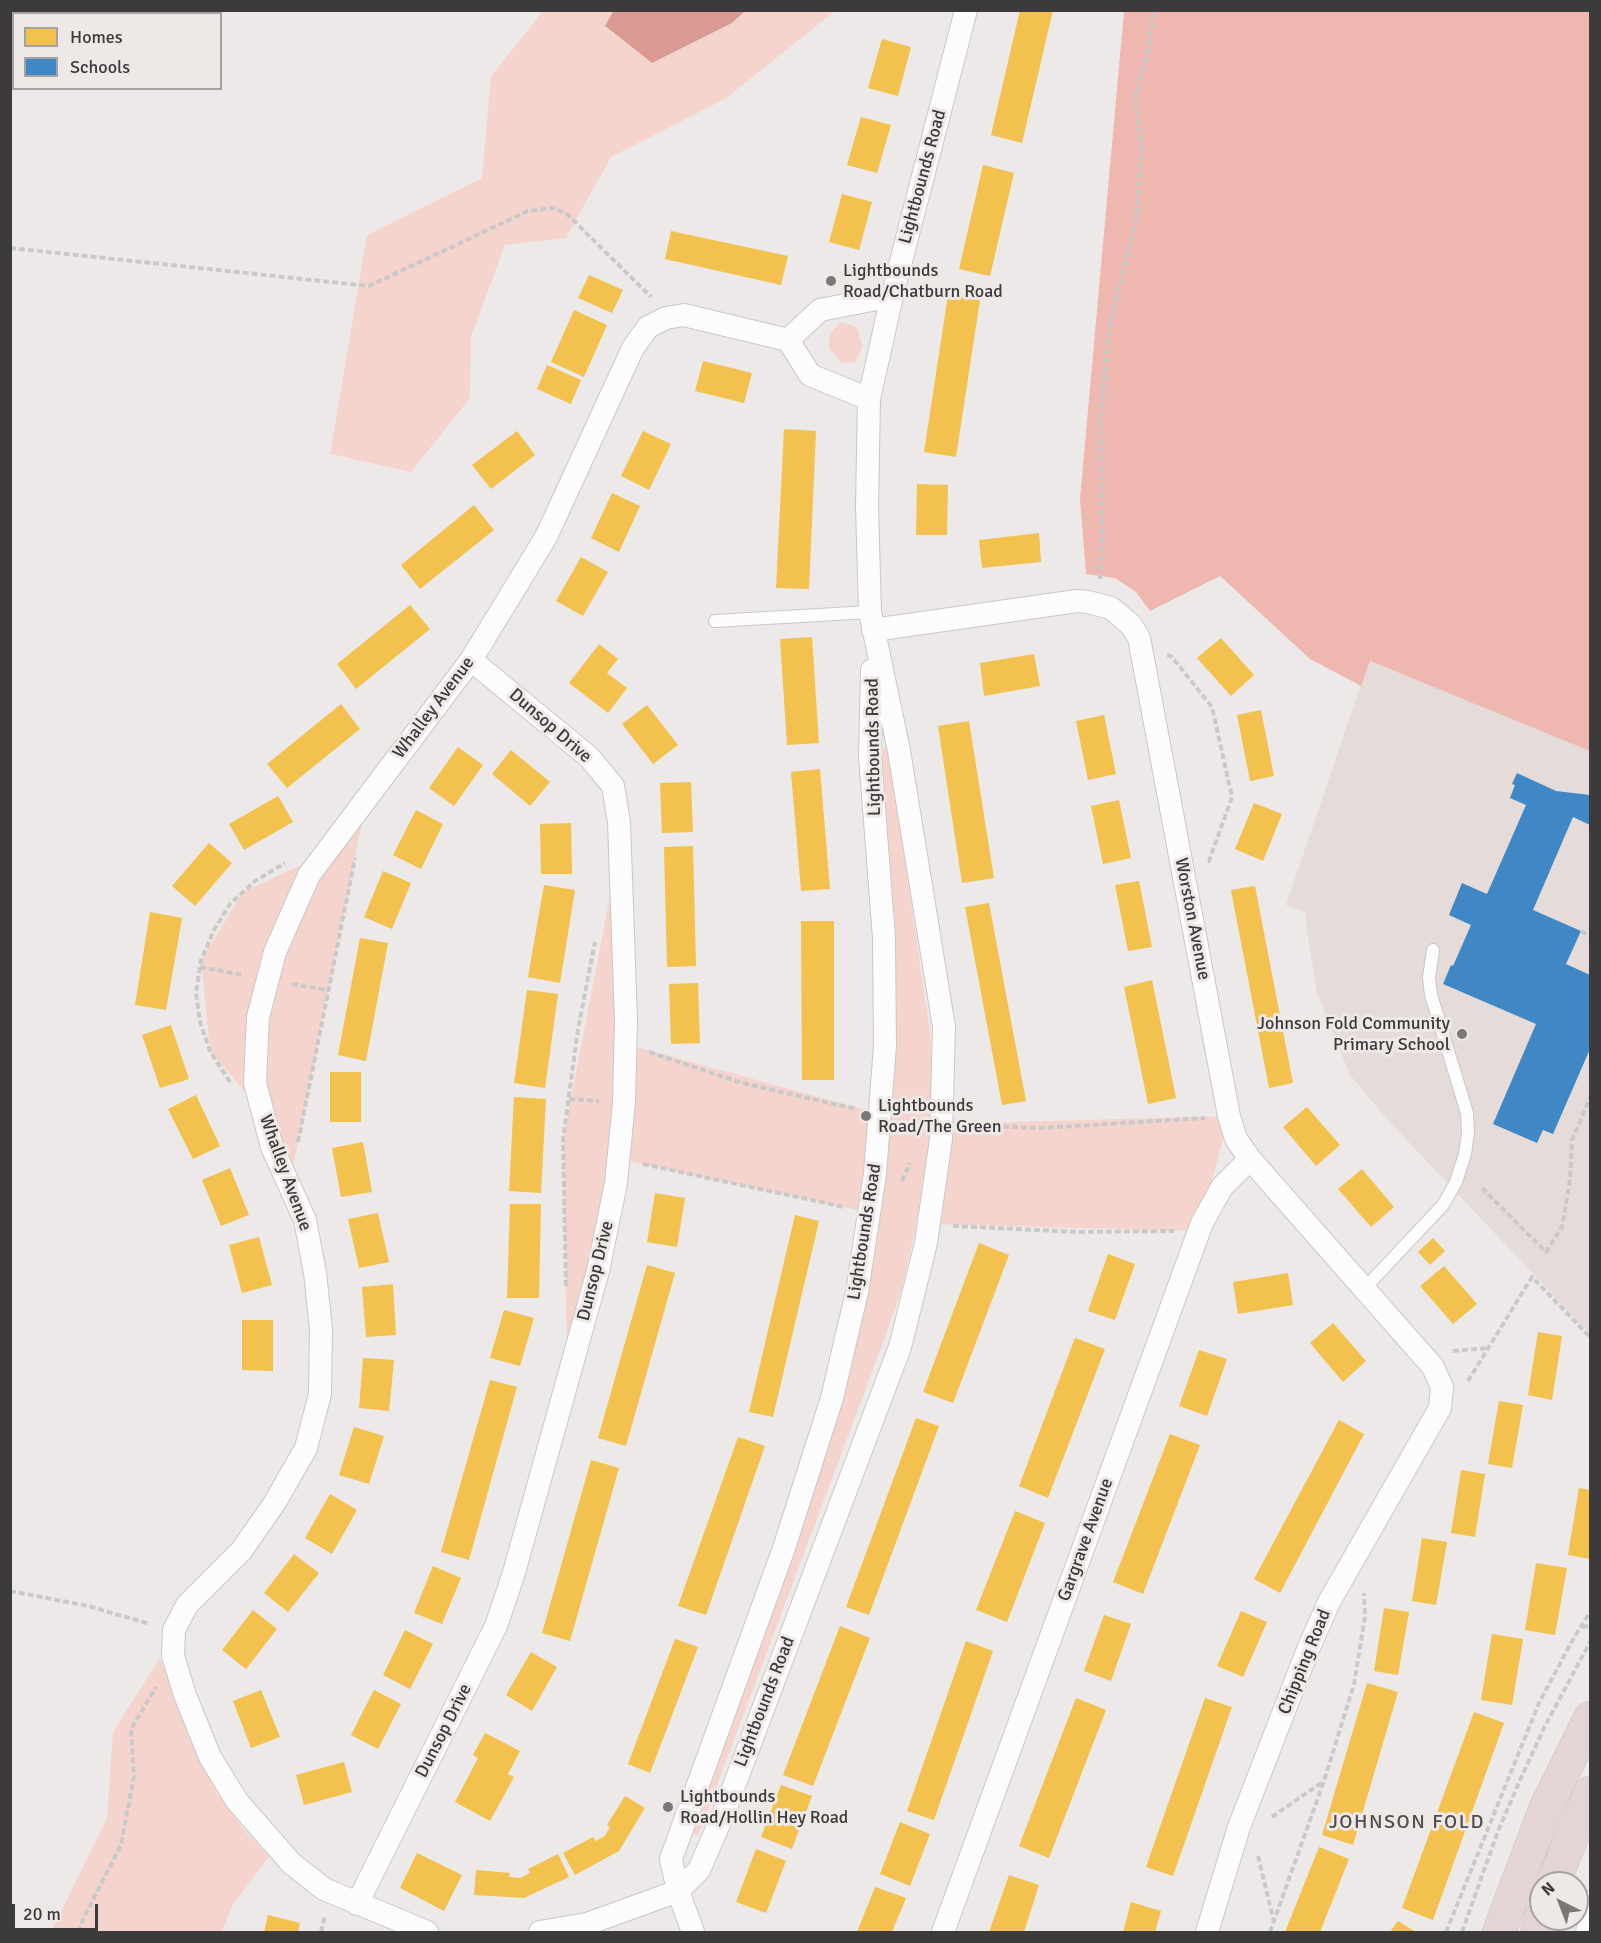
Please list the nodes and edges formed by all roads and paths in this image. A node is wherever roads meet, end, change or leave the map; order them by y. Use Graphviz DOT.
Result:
graph roads {
  1 [pos="966,10"];
  2 [pos="1154,10"];
  3 [pos="10,248"];
  4 [pos="892,296"];
  5 [pos="675,316"];
  6 [pos="788,340"];
  7 [pos="869,399"];
  8 [pos="1099,604"];
  9 [pos="715,621"];
  10 [pos="872,621"];
  11 [pos="1163,654"];
  12 [pos="471,660"];
  13 [pos="326,853"];
  14 [pos="355,855"];
  15 [pos="1203,863"];
  16 [pos="1581,931"];
  17 [pos="1590,936"];
  18 [pos="596,937"];
  19 [pos="1434,950"];
  20 [pos="626,1044"];
  21 [pos="1590,1098"];
  22 [pos="263,1113"];
  23 [pos="880,1114"];
  24 [pos="1229,1116"];
  25 [pos="941,1124"];
  26 [pos="619,1158"];
  27 [pos="1250,1159"];
  28 [pos="911,1161"];
  29 [pos="289,1187"];
  30 [pos="1482,1188"];
  31 [pos="868,1212"];
  32 [pos="929,1224"];
  33 [pos="1199,1231"];
  34 [pos="1364,1289"];
  35 [pos="566,1291"];
  36 [pos="1590,1337"];
  37 [pos="1440,1408"];
  38 [pos="1362,1544"];
  39 [pos="10,1591"];
  40 [pos="1590,1612"];
  41 [pos="1590,1626"];
  42 [pos="1581,1628"];
  43 [pos="174,1630"];
  44 [pos="173,1656"];
  45 [pos="1590,1718"];
  46 [pos="1324,1780"];
  47 [pos="1590,1793"];
  48 [pos="1245,1829"];
  49 [pos="1562,1834"];
  50 [pos="1555,1871"];
  51 [pos="678,1891"];
  52 [pos="1590,1897"];
  53 [pos="357,1904"];
  54 [pos="1274,1922"];
  55 [pos="78,1932"];
  56 [pos="427,1932"];
  57 [pos="540,1932"];
  58 [pos="693,1932"];
  59 [pos="943,1932"];
  60 [pos="1207,1932"];
  61 [pos="1270,1932"];
  62 [pos="1446,1932"];
  63 [pos="1499,1932"];
  64 [pos="1582,1932"];
  1 -- 4 [label="street, Lightbounds Road"];
  2 -- 8 [label="path"];
  3 -- 5 [label="path"];
  4 -- 6 [label="street"];
  4 -- 7 [label="street, Lightbounds Road"];
  5 -- 6 [label="street"];
  5 -- 12 [label="street, Whalley Avenue"];
  6 -- 7 [label="street"];
  7 -- 10 [label="street, Lightbounds Road"];
  8 -- 10 [label="street, Worston Avenue"];
  8 -- 24 [label="street, Worston Avenue"];
  9 -- 10 [label="lane"];
  10 -- 23 [label="street, Lightbounds Road"];
  10 -- 25 [label="street, Lightbounds Road"];
  11 -- 15 [label="path"];
  12 -- 13 [label="street, Whalley Avenue"];
  12 -- 20 [label="street, Dunsop Drive"];
  13 -- 22 [label="street, Whalley Avenue"];
  13 -- 22 [label="path"];
  14 -- 29 [label="path"];
  16 -- 17 [label="path"];
  18 -- 35 [label="path"];
  19 -- 34 [label="lane"];
  20 -- 23 [label="path"];
  20 -- 26 [label="street, Dunsop Drive"];
  21 -- 30 [label="path"];
  22 -- 29 [label="street, Whalley Avenue"];
  23 -- 31 [label="street, Lightbounds Road"];
  24 -- 25 [label="path"];
  24 -- 27 [label="street, Worston Avenue"];
  25 -- 32 [label="street, Lightbounds Road"];
  26 -- 31 [label="path"];
  26 -- 53 [label="street, Dunsop Drive"];
  27 -- 33 [label="street, Gargrave Avenue"];
  27 -- 34 [label="street, Worston Avenue"];
  28 -- 31 [label="path"];
  29 -- 43 [label="street, Whalley Avenue"];
  31 -- 51 [label="street, Lightbounds Road"];
  32 -- 33 [label="path"];
  32 -- 51 [label="street, Lightbounds Road"];
  33 -- 59 [label="street, Gargrave Avenue"];
  34 -- 37 [label="street, Worston Avenue"];
  36 -- 37 [label="path"];
  37 -- 38 [label="street, Chipping Road"];
  38 -- 46 [label="path"];
  38 -- 48 [label="street, Chipping Road"];
  39 -- 43 [label="path"];
  40 -- 42 [label="path"];
  41 -- 42 [label="path"];
  42 -- 62 [label="path"];
  43 -- 44 [label="street, Whalley Avenue"];
  44 -- 53 [label="street, Whalley Avenue"];
  44 -- 55 [label="path"];
  45 -- 49 [label="highway"];
  46 -- 48 [label="path"];
  46 -- 54 [label="path"];
  47 -- 49 [label="highway"];
  48 -- 54 [label="path"];
  48 -- 60 [label="street, Chipping Road"];
  49 -- 50 [label="highway"];
  49 -- 63 [label="highway"];
  51 -- 57 [label="street"];
  51 -- 58 [label="street"];
  52 -- 64 [label="lane"];
  53 -- 56 [label="street, Whalley Avenue"];
  54 -- 61 [label="path"];
}
